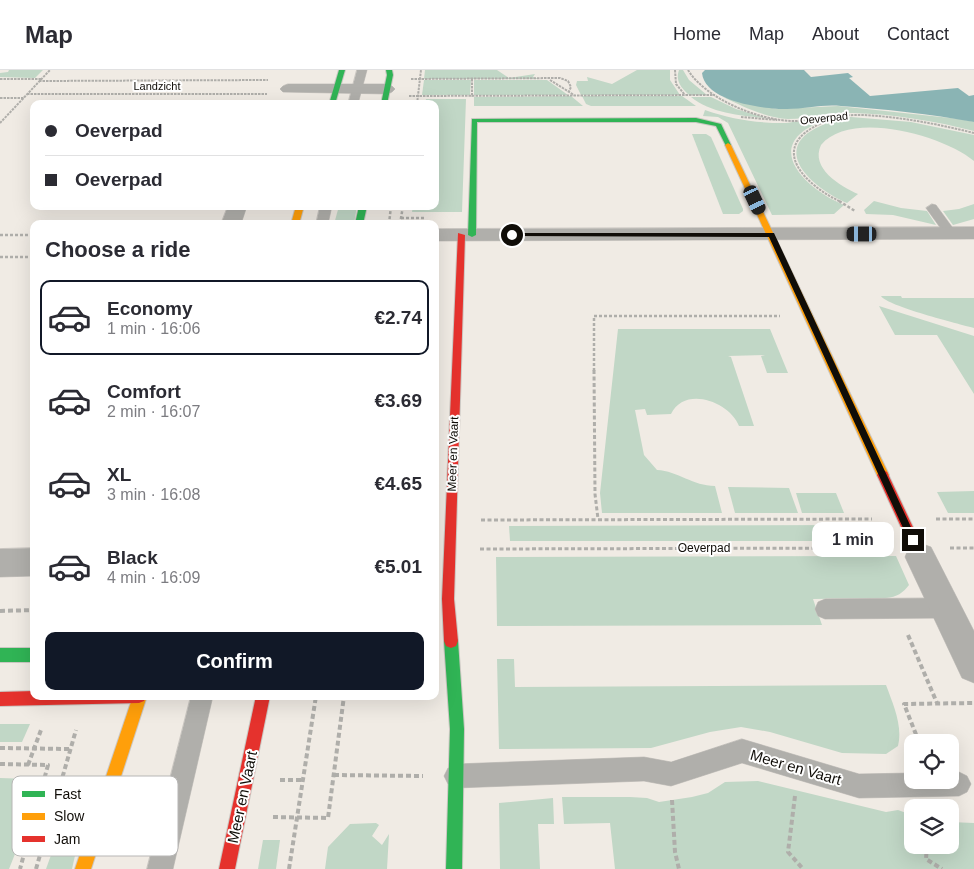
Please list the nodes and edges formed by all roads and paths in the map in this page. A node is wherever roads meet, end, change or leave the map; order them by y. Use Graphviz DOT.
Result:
graph roads {
  1 [pos="50,70"];
  2 [pos="342,70"];
  3 [pos="362,70"];
  4 [pos="389,70"];
  5 [pos="421,70"];
  6 [pos="688,70"];
  7 [pos="0,78"];
  8 [pos="410,79"];
  9 [pos="420,79"];
  10 [pos="40,80"];
  11 [pos="288,88"];
  12 [pos="336,89"];
  13 [pos="569,91"];
  14 [pos="28,94"];
  15 [pos="715,95"];
  16 [pos="355,96"];
  17 [pos="385,96"];
  18 [pos="408,96"];
  19 [pos="418,96"];
  20 [pos="0,98"];
  21 [pos="24,98"];
  22 [pos="333,100"];
  23 [pos="418,100"];
  24 [pos="813,118"];
  25 [pos="0,123"];
  26 [pos="974,133"];
  27 [pos="932,208"];
  28 [pos="857,216"];
  29 [pos="974,233"];
  30 [pos="951,234"];
  31 [pos="0,235"];
  32 [pos="439,235"];
  33 [pos="467,235"];
  34 [pos="772,235"];
  35 [pos="30,236"];
  36 [pos="0,257"];
  37 [pos="30,257"];
  38 [pos="809,316"];
  39 [pos="598,519"];
  40 [pos="903,519"];
  41 [pos="974,519"];
  42 [pos="451,520"];
  43 [pos="886,548"];
  44 [pos="926,548"];
  45 [pos="974,548"];
  46 [pos="450,549"];
  47 [pos="30,562"];
  48 [pos="0,563"];
  49 [pos="896,608"];
  50 [pos="946,608"];
  51 [pos="825,609"];
  52 [pos="30,610"];
  53 [pos="0,611"];
  54 [pos="0,655"];
  55 [pos="30,655"];
  56 [pos="974,666"];
  57 [pos="444,673"];
  58 [pos="30,698"];
  59 [pos="0,699"];
  60 [pos="87,700"];
  61 [pos="139,700"];
  62 [pos="201,700"];
  63 [pos="262,700"];
  64 [pos="315,700"];
  65 [pos="343,700"];
  66 [pos="937,703"];
  67 [pos="974,703"];
  68 [pos="916,734"];
  69 [pos="0,748"];
  70 [pos="69,749"];
  71 [pos="0,764"];
  72 [pos="800,769"];
  73 [pos="671,774"];
  74 [pos="334,775"];
  75 [pos="45,776"];
  76 [pos="62,776"];
  77 [pos="114,776"];
  78 [pos="456,776"];
  79 [pos="904,785"];
  80 [pos="178,795"];
  81 [pos="297,817"];
  82 [pos="926,854"];
  83 [pos="24,856"];
  84 [pos="40,856"];
  85 [pos="87,856"];
  86 [pos="163,856"];
  87 [pos="20,869"];
  88 [pos="36,869"];
  89 [pos="83,869"];
  90 [pos="160,869"];
  91 [pos="227,869"];
  92 [pos="289,869"];
  93 [pos="454,869"];
  94 [pos="679,869"];
  95 [pos="802,869"];
  96 [pos="942,869"];
  1 -- 10 [label="path"];
  2 -- 12 [label="street"];
  3 -- 16 [label="lane"];
  4 -- 17 [label="street"];
  5 -- 9 [label="path"];
  6 -- 15 [label="path, Oeverpad"];
  7 -- 10 [label="path, Landzicht"];
  8 -- 9 [label="path"];
  9 -- 13 [label="path"];
  9 -- 19 [label="path"];
  10 -- 11 [label="path, Landzicht"];
  10 -- 14 [label="path"];
  11 -- 12 [label="street"];
  11 -- 14 [label="path, Landzicht"];
  12 -- 16 [label="street"];
  12 -- 22 [label="street"];
  14 -- 21 [label="path"];
  15 -- 19 [label="path"];
  15 -- 24 [label="path, Oeverpad"];
  16 -- 17 [label="street"];
  18 -- 19 [label="path"];
  19 -- 23 [label="path"];
  20 -- 21 [label="path"];
  21 -- 25 [label="path"];
  24 -- 26 [label="path, Oeverpad"];
  24 -- 28 [label="path"];
  27 -- 30 [label="lane"];
  29 -- 30 [label="street"];
  30 -- 34 [label="street"];
  31 -- 35 [label="path"];
  32 -- 33 [label="street"];
  33 -- 34 [label="street"];
  33 -- 34 [label="street, Meer en Vaart"];
  33 -- 42 [label="street, Meer en Vaart"];
  34 -- 38 [label="street"];
  36 -- 37 [label="path"];
  38 -- 39 [label="path"];
  38 -- 40 [label="street"];
  39 -- 40 [label="path"];
  39 -- 42 [label="path"];
  40 -- 41 [label="path"];
  40 -- 44 [label="street"];
  42 -- 46 [label="street, Meer en Vaart"];
  43 -- 46 [label="path, Oeverpad"];
  44 -- 45 [label="path"];
  44 -- 50 [label="street"];
  46 -- 57 [label="street, Meer en Vaart"];
  47 -- 48 [label="street"];
  49 -- 50 [label="lane"];
  49 -- 51 [label="lane"];
  49 -- 66 [label="path"];
  50 -- 56 [label="street"];
  52 -- 53 [label="path"];
  54 -- 55 [label="street"];
  57 -- 78 [label="street, Meer en Vaart"];
  58 -- 59 [label="street"];
  60 -- 70 [label="path"];
  61 -- 77 [label="street"];
  62 -- 80 [label="lane"];
  63 -- 91 [label="street, Meer en Vaart"];
  64 -- 81 [label="path"];
  65 -- 74 [label="path"];
  66 -- 67 [label="path"];
  66 -- 68 [label="path"];
  69 -- 70 [label="path"];
  70 -- 76 [label="path"];
  71 -- 75 [label="path"];
  72 -- 73 [label="lane, Meer en Vaart"];
  72 -- 79 [label="lane, Meer en Vaart"];
  72 -- 95 [label="path"];
  73 -- 78 [label="lane, Meer en Vaart"];
  73 -- 94 [label="path"];
  74 -- 78 [label="path"];
  74 -- 81 [label="path"];
  78 -- 93 [label="street, Meer en Vaart"];
  81 -- 92 [label="path"];
  82 -- 96 [label="path"];
  83 -- 87 [label="path"];
  84 -- 88 [label="path"];
  85 -- 89 [label="street"];
  86 -- 90 [label="lane"];
}
